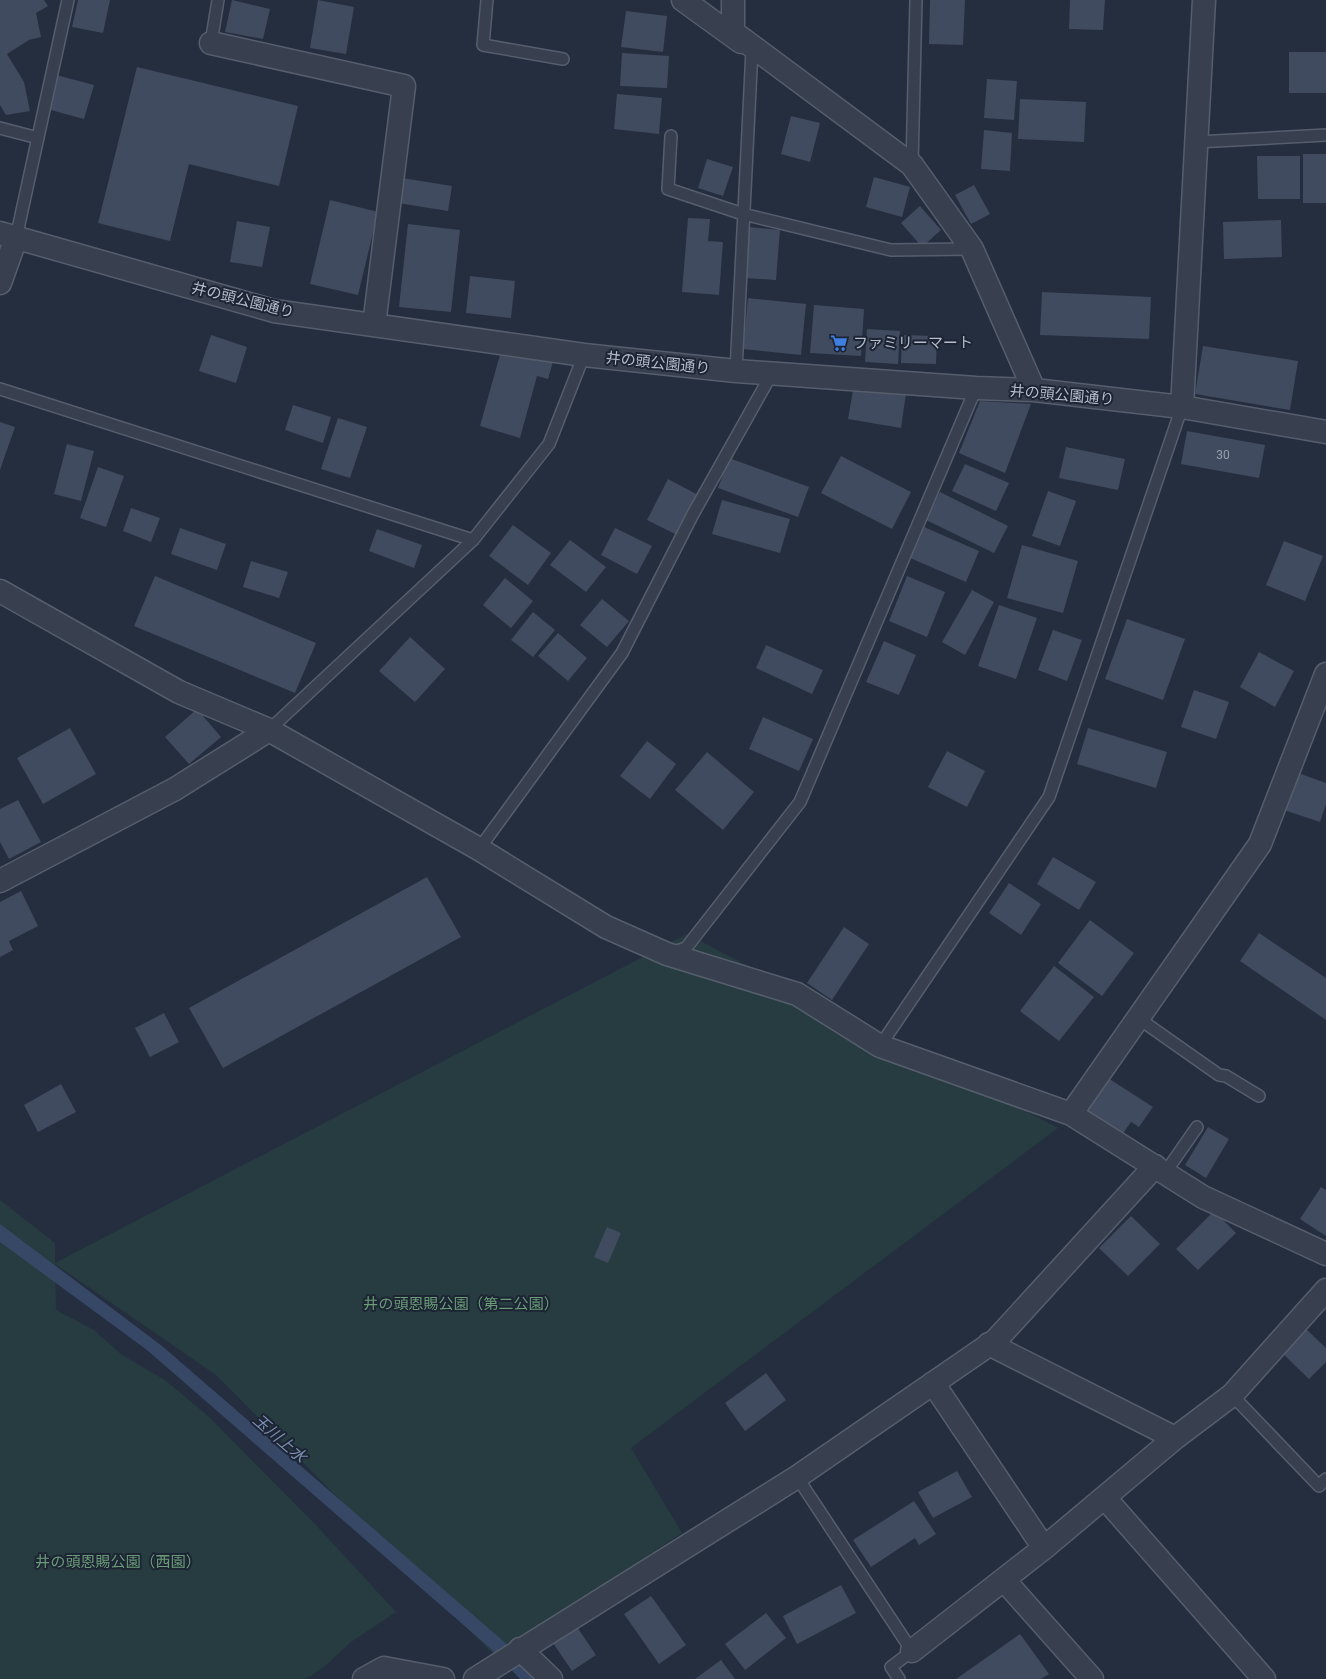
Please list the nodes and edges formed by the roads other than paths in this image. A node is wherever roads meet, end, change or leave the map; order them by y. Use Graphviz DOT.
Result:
graph roads {
  1 [pos="68,0"];
  2 [pos="218,0"];
  3 [pos="487,0"];
  4 [pos="683,0"];
  5 [pos="733,0"];
  6 [pos="916,0"];
  7 [pos="1204,0"];
  8 [pos="211,43"];
  9 [pos="752,50"];
  10 [pos="563,59"];
  11 [pos="0,128"];
  12 [pos="1326,135"];
  13 [pos="671,136"];
  14 [pos="38,138"];
  15 [pos="1197,142"];
  16 [pos="912,165"];
  17 [pos="743,214"];
  18 [pos="8,235"];
  19 [pos="972,249"];
  20 [pos="0,283"];
  21 [pos="374,325"];
  22 [pos="584,355"];
  23 [pos="736,371"];
  24 [pos="771,374"];
  25 [pos="976,388"];
  26 [pos="0,389"];
  27 [pos="1034,390"];
  28 [pos="1182,407"];
  29 [pos="1326,432"];
  30 [pos="473,540"];
  31 [pos="0,591"];
  32 [pos="1326,674"];
  33 [pos="269,730"];
  34 [pos="479,849"];
  35 [pos="0,881"];
  36 [pos="668,954"];
  37 [pos="1138,1018"];
  38 [pos="880,1046"];
  39 [pos="1259,1096"];
  40 [pos="1071,1114"];
  41 [pos="1198,1127"];
  42 [pos="1160,1169"];
  43 [pos="1326,1254"];
  44 [pos="1326,1290"];
  45 [pos="989,1344"];
  46 [pos="934,1383"];
  47 [pos="1232,1395"];
  48 [pos="1175,1438"];
  49 [pos="797,1477"];
  50 [pos="1326,1479"];
  51 [pos="1105,1498"];
  52 [pos="1044,1548"];
  53 [pos="1004,1580"];
  54 [pos="912,1651"];
  55 [pos="516,1652"];
  56 [pos="477,1678"];
  57 [pos="364,1679"];
  58 [pos="443,1679"];
  59 [pos="551,1679"];
  60 [pos="898,1679"];
  61 [pos="1092,1679"];
  62 [pos="1264,1679"];
  1 -- 14 [label="lane"];
  2 -- 8 [label="lane"];
  3 -- 10 [label="lane"];
  4 -- 9 [label="street"];
  5 -- 16 [label="street"];
  6 -- 16 [label="lane"];
  7 -- 15 [label="street"];
  8 -- 21 [label="street"];
  9 -- 17 [label="lane"];
  11 -- 14 [label="lane"];
  12 -- 15 [label="lane"];
  13 -- 17 [label="lane"];
  14 -- 18 [label="lane"];
  15 -- 28 [label="street"];
  16 -- 19 [label="street"];
  17 -- 19 [label="lane"];
  17 -- 23 [label="lane"];
  18 -- 20 [label="street"];
  18 -- 21 [label="street, 井の頭公園通り"];
  19 -- 27 [label="street"];
  21 -- 22 [label="street, 井の頭公園通り"];
  22 -- 23 [label="street, 井の頭公園通り"];
  22 -- 30 [label="lane"];
  23 -- 24 [label="street, 井の頭公園通り"];
  24 -- 25 [label="street, 井の頭公園通り"];
  24 -- 34 [label="lane"];
  25 -- 27 [label="street, 井の頭公園通り"];
  25 -- 36 [label="lane"];
  26 -- 30 [label="lane"];
  27 -- 28 [label="street, 井の頭公園通り"];
  28 -- 29 [label="street, 井の頭公園通り"];
  28 -- 38 [label="lane"];
  30 -- 33 [label="lane"];
  31 -- 33 [label="street"];
  32 -- 37 [label="street"];
  33 -- 34 [label="street"];
  33 -- 35 [label="street"];
  34 -- 36 [label="street"];
  36 -- 38 [label="street"];
  37 -- 39 [label="lane"];
  37 -- 40 [label="street"];
  38 -- 40 [label="street"];
  40 -- 42 [label="street"];
  41 -- 42 [label="lane"];
  42 -- 43 [label="street"];
  42 -- 45 [label="street"];
  44 -- 47 [label="street"];
  45 -- 46 [label="street"];
  45 -- 48 [label="street"];
  46 -- 49 [label="street"];
  46 -- 52 [label="street"];
  47 -- 48 [label="street"];
  47 -- 50 [label="lane"];
  48 -- 51 [label="street"];
  49 -- 54 [label="lane"];
  49 -- 55 [label="street"];
  51 -- 52 [label="street"];
  51 -- 62 [label="street"];
  52 -- 53 [label="street"];
  53 -- 54 [label="street"];
  53 -- 61 [label="street"];
  54 -- 60 [label="lane"];
  55 -- 56 [label="street"];
  55 -- 59 [label="street"];
  57 -- 58 [label="street"];
}
